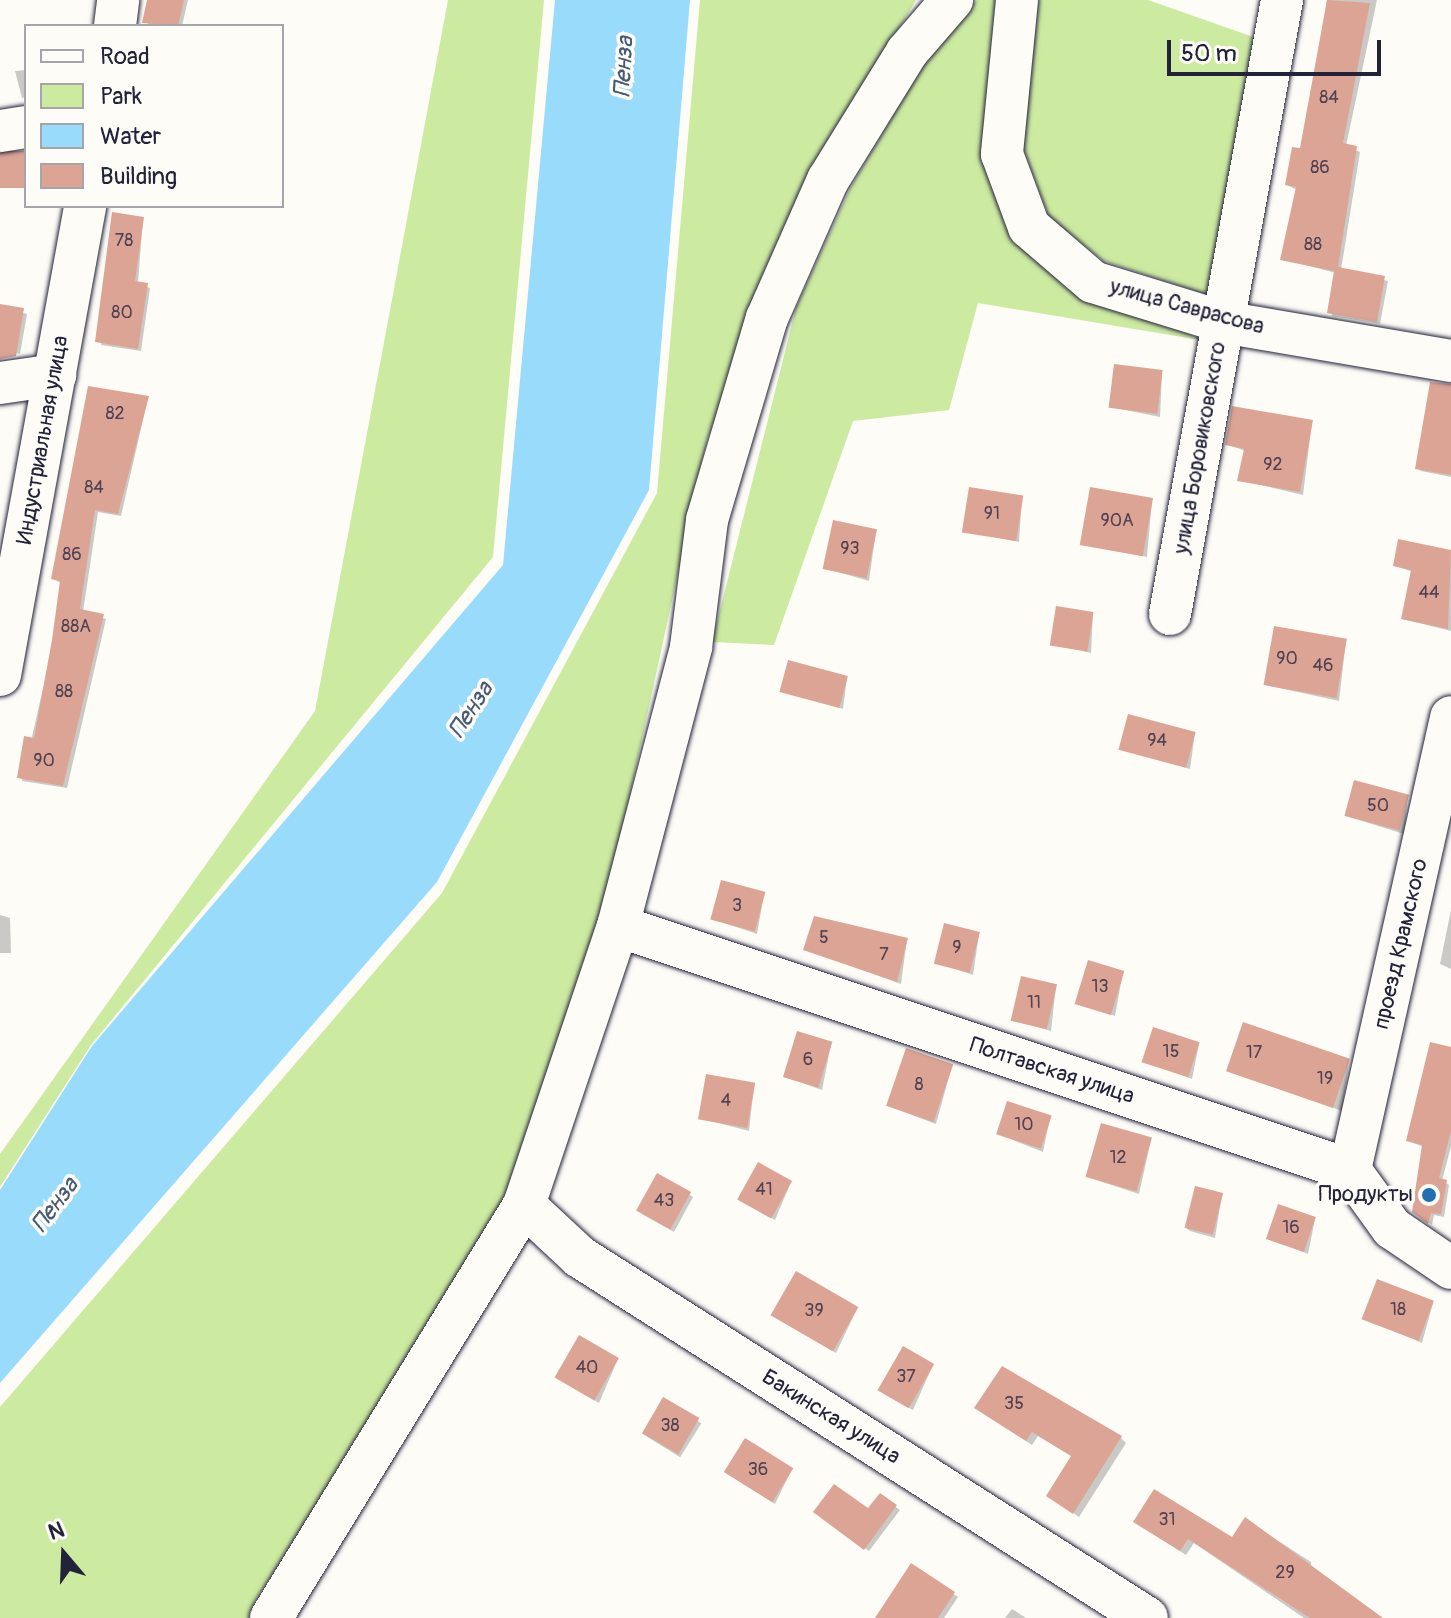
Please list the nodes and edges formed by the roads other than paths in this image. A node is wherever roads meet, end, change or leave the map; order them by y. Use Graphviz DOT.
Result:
graph roads {
  1 [pos="118,0"];
  2 [pos="952,0"];
  3 [pos="1017,0"];
  4 [pos="1282,0"];
  5 [pos="115,24"];
  6 [pos="24,127"];
  7 [pos="0,131"];
  8 [pos="85,208"];
  9 [pos="1223,322"];
  10 [pos="1451,361"];
  11 [pos="55,375"];
  12 [pos="0,383"];
  13 [pos="1170,614"];
  14 [pos="0,675"];
  15 [pos="1451,717"];
  16 [pos="618,926"];
  17 [pos="1350,1170"];
  18 [pos="524,1205"];
  19 [pos="1451,1268"];
  20 [pos="271,1618"];
  21 [pos="1147,1618"];
  1 -- 5 [label="street"];
  2 -- 16 [label="street"];
  3 -- 9 [label="street, улица Саврасова"];
  4 -- 9 [label="street, улица Боровиковского"];
  6 -- 7 [label="street"];
  8 -- 11 [label="street, Индустриальная улица"];
  9 -- 10 [label="street, улица Саврасова"];
  9 -- 13 [label="street, улица Боровиковского"];
  11 -- 12 [label="street"];
  11 -- 14 [label="street, Индустриальная улица"];
  15 -- 17 [label="street, проезд Крамского"];
  16 -- 17 [label="street, Полтавская улица"];
  16 -- 18 [label="street"];
  17 -- 19 [label="street"];
  18 -- 20 [label="street"];
  18 -- 21 [label="street, Бакинская улица"];
}
